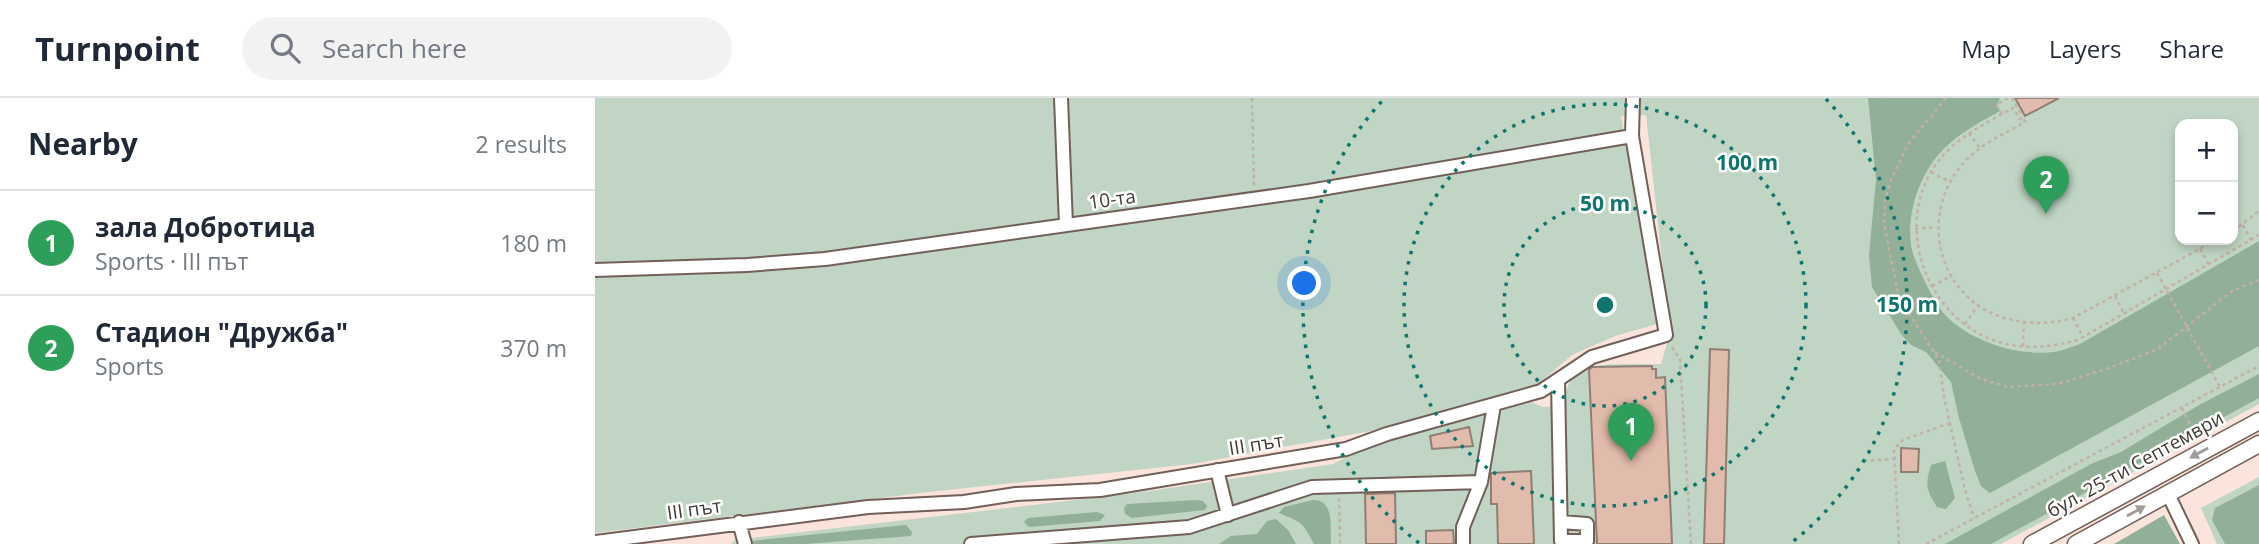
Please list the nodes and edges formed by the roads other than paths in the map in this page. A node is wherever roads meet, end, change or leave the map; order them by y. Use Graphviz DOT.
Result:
graph roads {
  1 [pos="1061,98"];
  2 [pos="1633,98"];
  3 [pos="1632,136"];
  4 [pos="1066,225"];
  5 [pos="595,270"];
  6 [pos="1558,381"];
  7 [pos="1494,405"];
  8 [pos="2259,421"];
  9 [pos="2259,444"];
  10 [pos="1217,470"];
  11 [pos="1481,482"];
  12 [pos="2168,494"];
  13 [pos="1228,515"];
  14 [pos="739,522"];
  15 [pos="1561,522"];
  16 [pos="595,542"];
  17 [pos="745,544"];
  18 [pos="971,544"];
  19 [pos="1463,544"];
  20 [pos="2032,544"];
  21 [pos="2075,544"];
  22 [pos="2192,544"];
  1 -- 4 [label="street"];
  2 -- 3 [label="street"];
  3 -- 4 [label="street, 10-та"];
  3 -- 6 [label="street, ІІІ път"];
  4 -- 5 [label="street, 10-та"];
  6 -- 7 [label="street, ІІІ път"];
  6 -- 15 [label="street"];
  7 -- 10 [label="street, ІІІ път"];
  7 -- 11 [label="street"];
  8 -- 20 [label="main road, бул. 25-ти Септември, one-way"];
  9 -- 12 [label="main road"];
  10 -- 13 [label="street"];
  10 -- 14 [label="street, ІІІ път"];
  11 -- 13 [label="street"];
  11 -- 19 [label="street"];
  21 -- 12 [label="main road, one-way"];
  12 -- 22 [label="street"];
  13 -- 18 [label="street"];
  14 -- 16 [label="street, ІІІ път"];
  14 -- 17 [label="street"];
}
